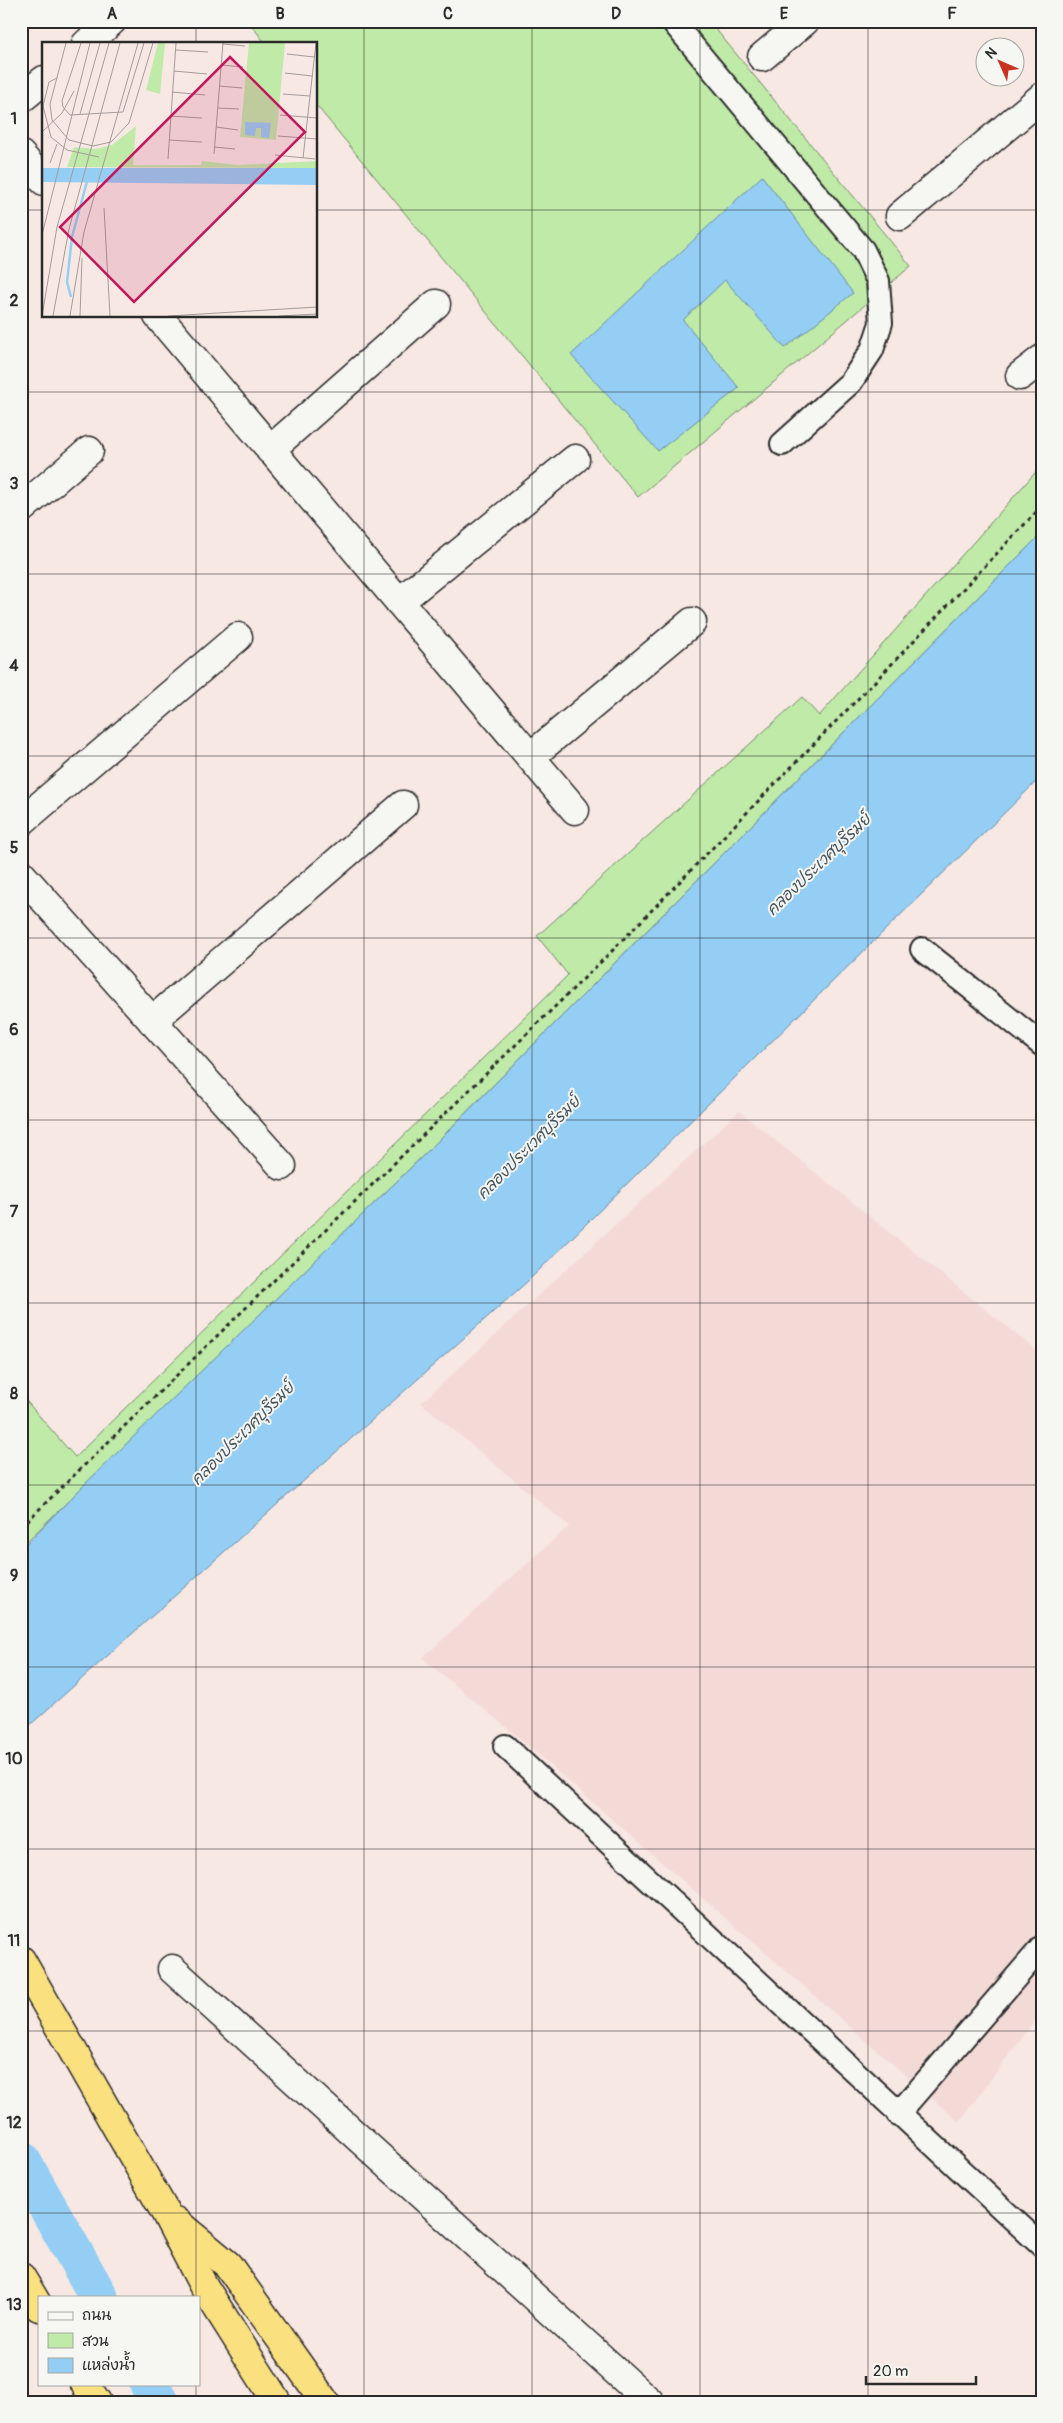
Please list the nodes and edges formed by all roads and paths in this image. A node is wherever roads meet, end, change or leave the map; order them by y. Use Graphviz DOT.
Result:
graph roads {
  1 [pos="112,21"];
  2 [pos="672,21"];
  3 [pos="805,21"];
  4 [pos="88,42"];
  5 [pos="762,57"];
  6 [pos="42,82"];
  7 [pos="1042,97"];
  8 [pos="21,99"];
  9 [pos="21,155"];
  10 [pos="42,179"];
  11 [pos="900,216"];
  12 [pos="436,304"];
  13 [pos="160,318"];
  14 [pos="1042,359"];
  15 [pos="1020,376"];
  16 [pos="782,444"];
  17 [pos="270,450"];
  18 [pos="89,451"];
  19 [pos="575,459"];
  20 [pos="1042,506"];
  21 [pos="21,509"];
  22 [pos="399,602"];
  23 [pos="692,622"];
  24 [pos="238,637"];
  25 [pos="530,757"];
  26 [pos="403,805"];
  27 [pos="575,810"];
  28 [pos="21,822"];
  29 [pos="21,874"];
  30 [pos="922,949"];
  31 [pos="152,1021"];
  32 [pos="1042,1044"];
  33 [pos="282,1166"];
  34 [pos="21,1527"];
  35 [pos="504,1746"];
  36 [pos="1042,1947"];
  37 [pos="21,1960"];
  38 [pos="172,1970"];
  39 [pos="898,2114"];
  40 [pos="165,2212"];
  41 [pos="1042,2246"];
  42 [pos="21,2277"];
  43 [pos="38,2305"];
  44 [pos="86,2386"];
  45 [pos="97,2402"];
  46 [pos="277,2402"];
  47 [pos="325,2402"];
  48 [pos="650,2402"];
  1 -- 4 [label="street"];
  2 -- 16 [label="lane"];
  3 -- 5 [label="street"];
  6 -- 8 [label="street"];
  7 -- 11 [label="street"];
  9 -- 10 [label="street"];
  12 -- 17 [label="street"];
  13 -- 17 [label="street"];
  14 -- 15 [label="street"];
  17 -- 22 [label="street"];
  18 -- 21 [label="street"];
  19 -- 22 [label="street"];
  20 -- 34 [label="path"];
  22 -- 25 [label="street"];
  23 -- 25 [label="street"];
  24 -- 28 [label="street"];
  25 -- 27 [label="street"];
  26 -- 31 [label="street"];
  29 -- 31 [label="street"];
  30 -- 32 [label="lane"];
  31 -- 33 [label="street"];
  35 -- 39 [label="lane"];
  36 -- 39 [label="lane"];
  37 -- 40 [label="highway"];
  38 -- 48 [label="street"];
  39 -- 41 [label="lane"];
  40 -- 46 [label="highway"];
  40 -- 47 [label="highway"];
  42 -- 43 [label="highway"];
  44 -- 45 [label="highway"];
}
